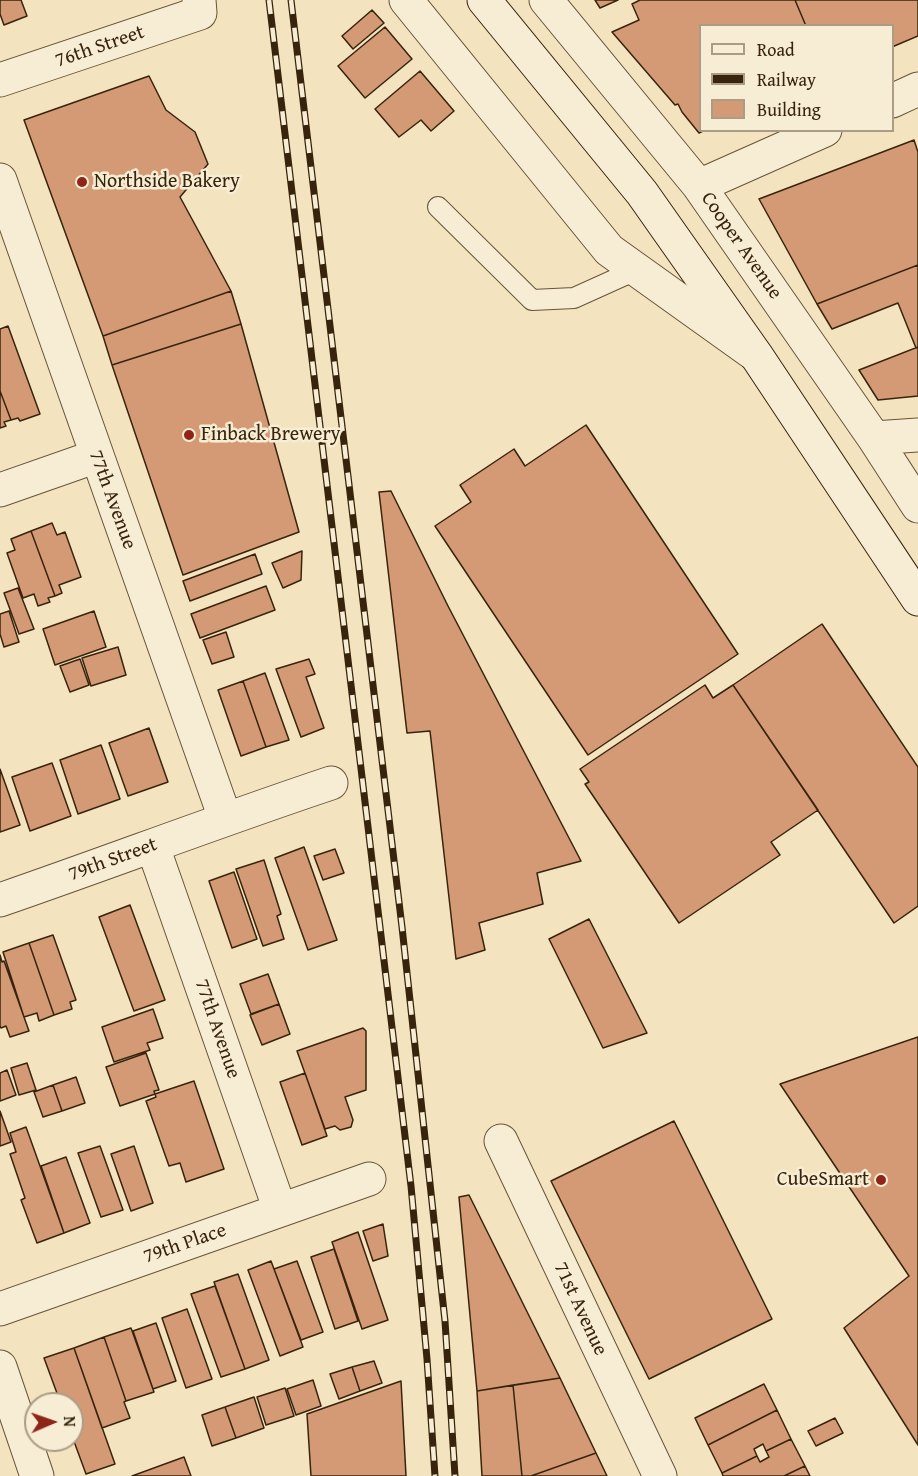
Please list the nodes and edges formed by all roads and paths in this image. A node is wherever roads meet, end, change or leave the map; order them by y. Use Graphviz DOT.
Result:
graph roads {
  1 [pos="406,0"];
  2 [pos="484,0"];
  3 [pos="546,0"];
  4 [pos="200,7"];
  5 [pos="0,80"];
  6 [pos="918,89"];
  7 [pos="894,99"];
  8 [pos="820,132"];
  9 [pos="0,180"];
  10 [pos="699,186"];
  11 [pos="438,207"];
  12 [pos="636,270"];
  13 [pos="756,355"];
  14 [pos="918,435"];
  15 [pos="874,438"];
  16 [pos="97,456"];
  17 [pos="0,490"];
  18 [pos="918,506"];
  19 [pos="918,599"];
  20 [pos="331,783"];
  21 [pos="225,818"];
  22 [pos="153,847"];
  23 [pos="0,900"];
  24 [pos="501,1141"];
  25 [pos="369,1179"];
  26 [pos="280,1210"];
  27 [pos="0,1309"];
  28 [pos="0,1367"];
  29 [pos="37,1476"];
  30 [pos="660,1476"];
  1 -- 12 [label="street"];
  2 -- 13 [label="street"];
  3 -- 10 [label="street, Cooper Avenue"];
  4 -- 5 [label="street, 76th Street"];
  6 -- 7 [label="street"];
  8 -- 10 [label="street"];
  9 -- 16 [label="street, 77th Avenue"];
  10 -- 15 [label="street, Cooper Avenue"];
  11 -- 12 [label="lane"];
  12 -- 13 [label="street"];
  13 -- 19 [label="street"];
  14 -- 15 [label="street"];
  15 -- 18 [label="street, Cooper Avenue"];
  16 -- 17 [label="street"];
  16 -- 21 [label="street, 77th Avenue"];
  20 -- 21 [label="street, 79th Street"];
  21 -- 22 [label="street, 79th Street"];
  22 -- 23 [label="street, 79th Street"];
  22 -- 26 [label="street, 77th Avenue"];
  24 -- 30 [label="street, 71st Avenue"];
  25 -- 26 [label="street, 79th Place"];
  26 -- 27 [label="street, 79th Place"];
  28 -- 29 [label="street"];
}
